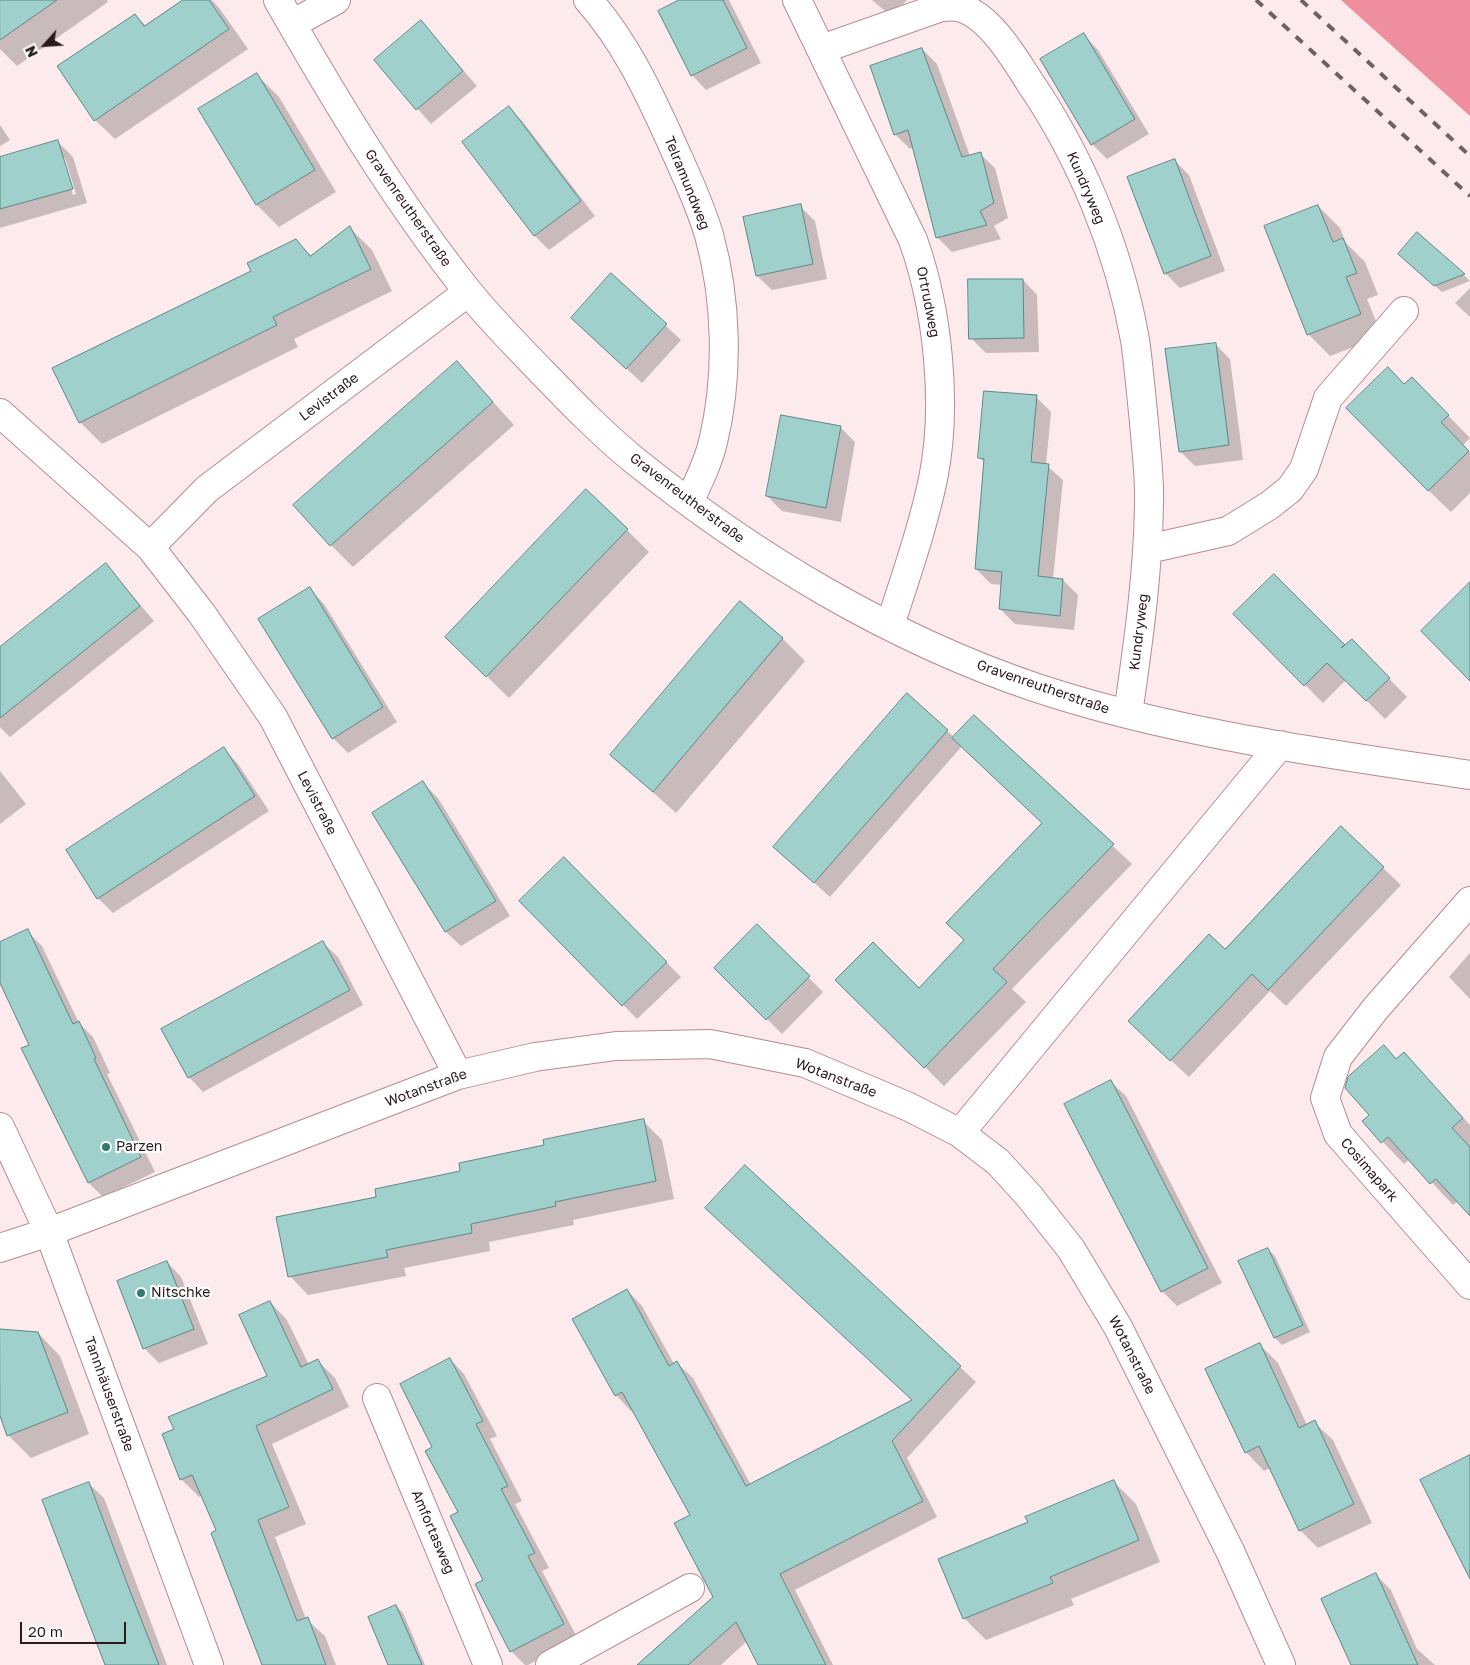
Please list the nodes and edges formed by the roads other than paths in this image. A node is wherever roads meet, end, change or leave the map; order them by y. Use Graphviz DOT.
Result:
graph roads {
  1 [pos="278,0"];
  2 [pos="336,0"];
  3 [pos="588,0"];
  4 [pos="797,0"];
  5 [pos="292,24"];
  6 [pos="822,49"];
  7 [pos="468,292"];
  8 [pos="1404,311"];
  9 [pos="0,413"];
  10 [pos="689,502"];
  11 [pos="150,547"];
  12 [pos="1148,549"];
  13 [pos="890,625"];
  14 [pos="1128,714"];
  15 [pos="1280,745"];
  16 [pos="1470,775"];
  17 [pos="1470,902"];
  18 [pos="458,1075"];
  19 [pos="0,1127"];
  20 [pos="960,1133"];
  21 [pos="49,1232"];
  22 [pos="0,1248"];
  23 [pos="1470,1284"];
  24 [pos="377,1398"];
  25 [pos="690,1588"];
  26 [pos="208,1665"];
  27 [pos="488,1665"];
  28 [pos="550,1665"];
  29 [pos="1281,1665"];
  1 -- 5 [label="street, Gravenreutherstraße"];
  2 -- 5 [label="street"];
  3 -- 10 [label="street, Telramundweg"];
  4 -- 6 [label="street, Ortrudweg"];
  5 -- 7 [label="street, Gravenreutherstraße"];
  6 -- 12 [label="street, Kundryweg"];
  6 -- 13 [label="street, Ortrudweg"];
  7 -- 10 [label="street, Gravenreutherstraße"];
  7 -- 11 [label="street, Levistraße"];
  8 -- 12 [label="street"];
  9 -- 11 [label="street, Levistraße"];
  10 -- 13 [label="street, Gravenreutherstraße"];
  11 -- 18 [label="street, Levistraße"];
  12 -- 14 [label="street, Kundryweg"];
  13 -- 14 [label="street, Gravenreutherstraße"];
  14 -- 15 [label="street, Gravenreutherstraße"];
  15 -- 16 [label="street, Gravenreutherstraße"];
  15 -- 20 [label="street"];
  17 -- 23 [label="street, Cosimapark"];
  18 -- 20 [label="street, Wotanstraße"];
  18 -- 21 [label="street, Wotanstraße"];
  19 -- 21 [label="street, Tannhäuserstraße"];
  20 -- 29 [label="street, Wotanstraße"];
  21 -- 22 [label="street, Wotanstraße"];
  21 -- 26 [label="street, Tannhäuserstraße"];
  24 -- 27 [label="street, Amfortasweg"];
  25 -- 28 [label="street"];
}
